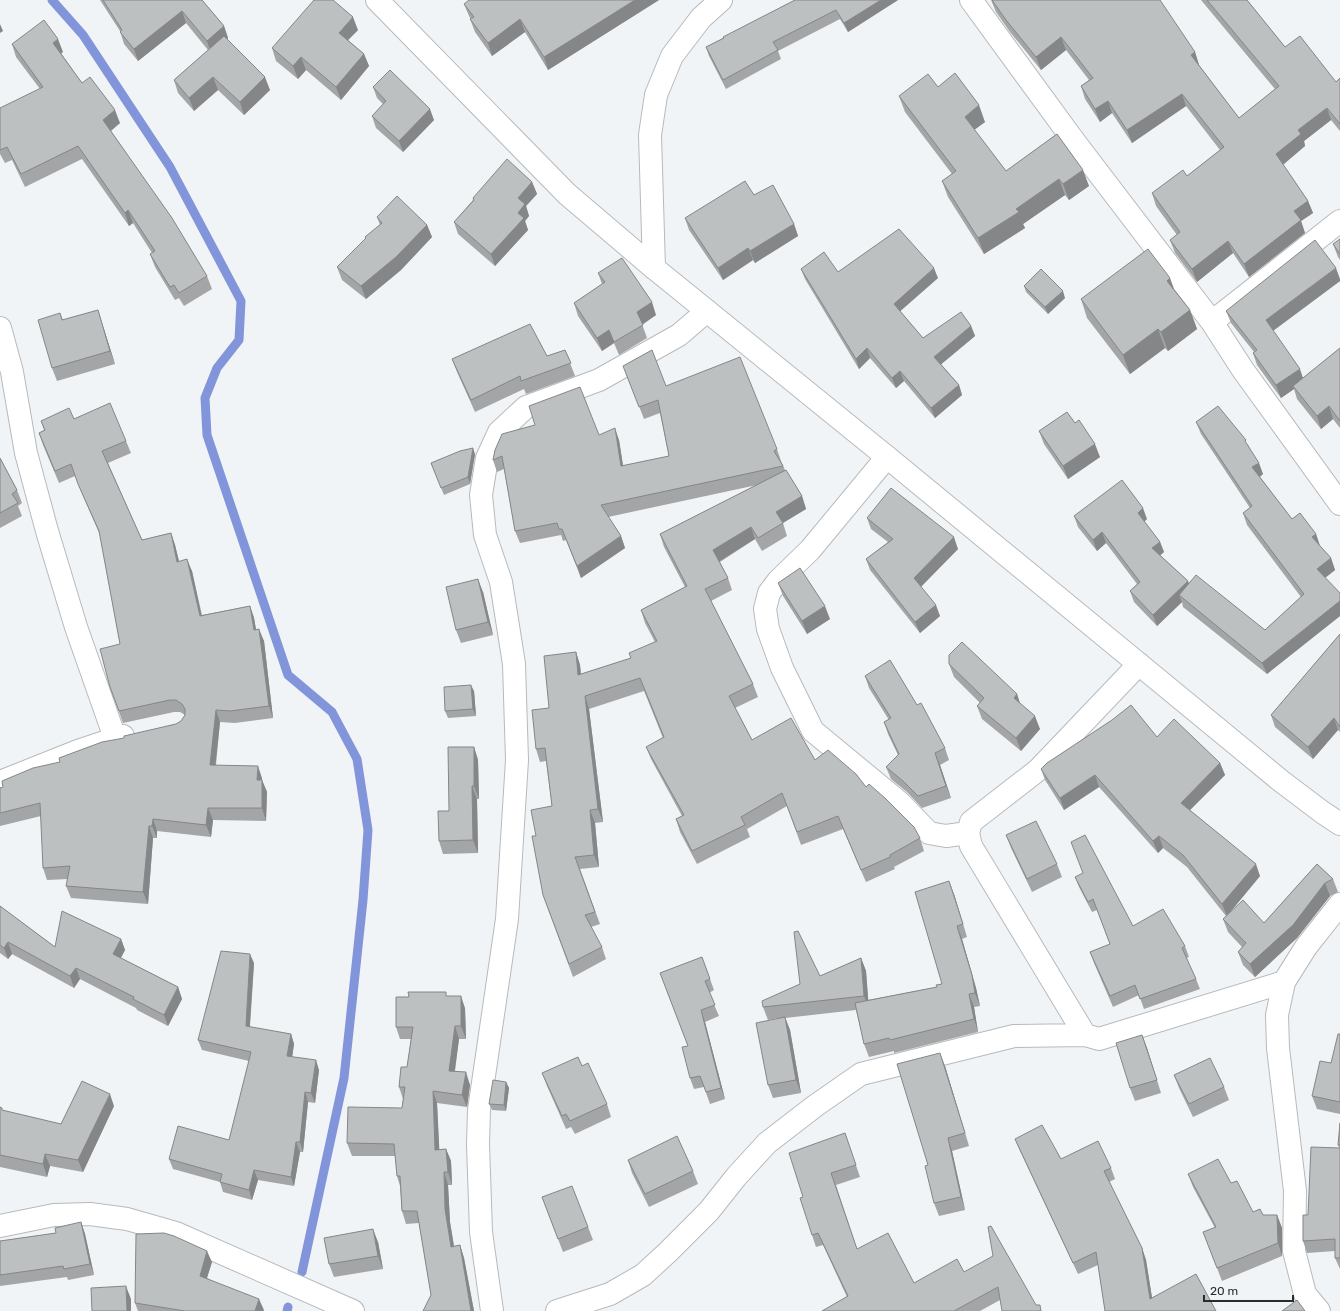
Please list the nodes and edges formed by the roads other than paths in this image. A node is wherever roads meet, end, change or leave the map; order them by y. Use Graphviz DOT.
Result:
graph roads {
  1 [pos="376,0"];
  2 [pos="721,0"];
  3 [pos="971,0"];
  4 [pos="1340,221"];
  5 [pos="654,268"];
  6 [pos="707,310"];
  7 [pos="1212,322"];
  8 [pos="0,328"];
  9 [pos="887,457"];
  10 [pos="1340,504"];
  11 [pos="1139,664"];
  12 [pos="138,733"];
  13 [pos="115,738"];
  14 [pos="0,782"];
  15 [pos="1340,824"];
  16 [pos="968,833"];
  17 [pos="1340,904"];
  18 [pos="1284,982"];
  19 [pos="1085,1035"];
  20 [pos="0,1226"];
  21 [pos="353,1311"];
  22 [pos="492,1311"];
  23 [pos="557,1311"];
  24 [pos="1319,1311"];
  1 -- 5 [label="street"];
  2 -- 5 [label="street"];
  3 -- 7 [label="street"];
  4 -- 7 [label="street"];
  5 -- 6 [label="street"];
  6 -- 9 [label="street"];
  6 -- 22 [label="street"];
  7 -- 10 [label="street"];
  8 -- 13 [label="street"];
  9 -- 11 [label="street"];
  9 -- 16 [label="street"];
  11 -- 15 [label="street"];
  11 -- 16 [label="street"];
  12 -- 13 [label="street"];
  13 -- 14 [label="street"];
  16 -- 19 [label="street"];
  17 -- 18 [label="street"];
  18 -- 19 [label="street"];
  18 -- 24 [label="street"];
  19 -- 23 [label="street"];
  20 -- 21 [label="street"];
}
